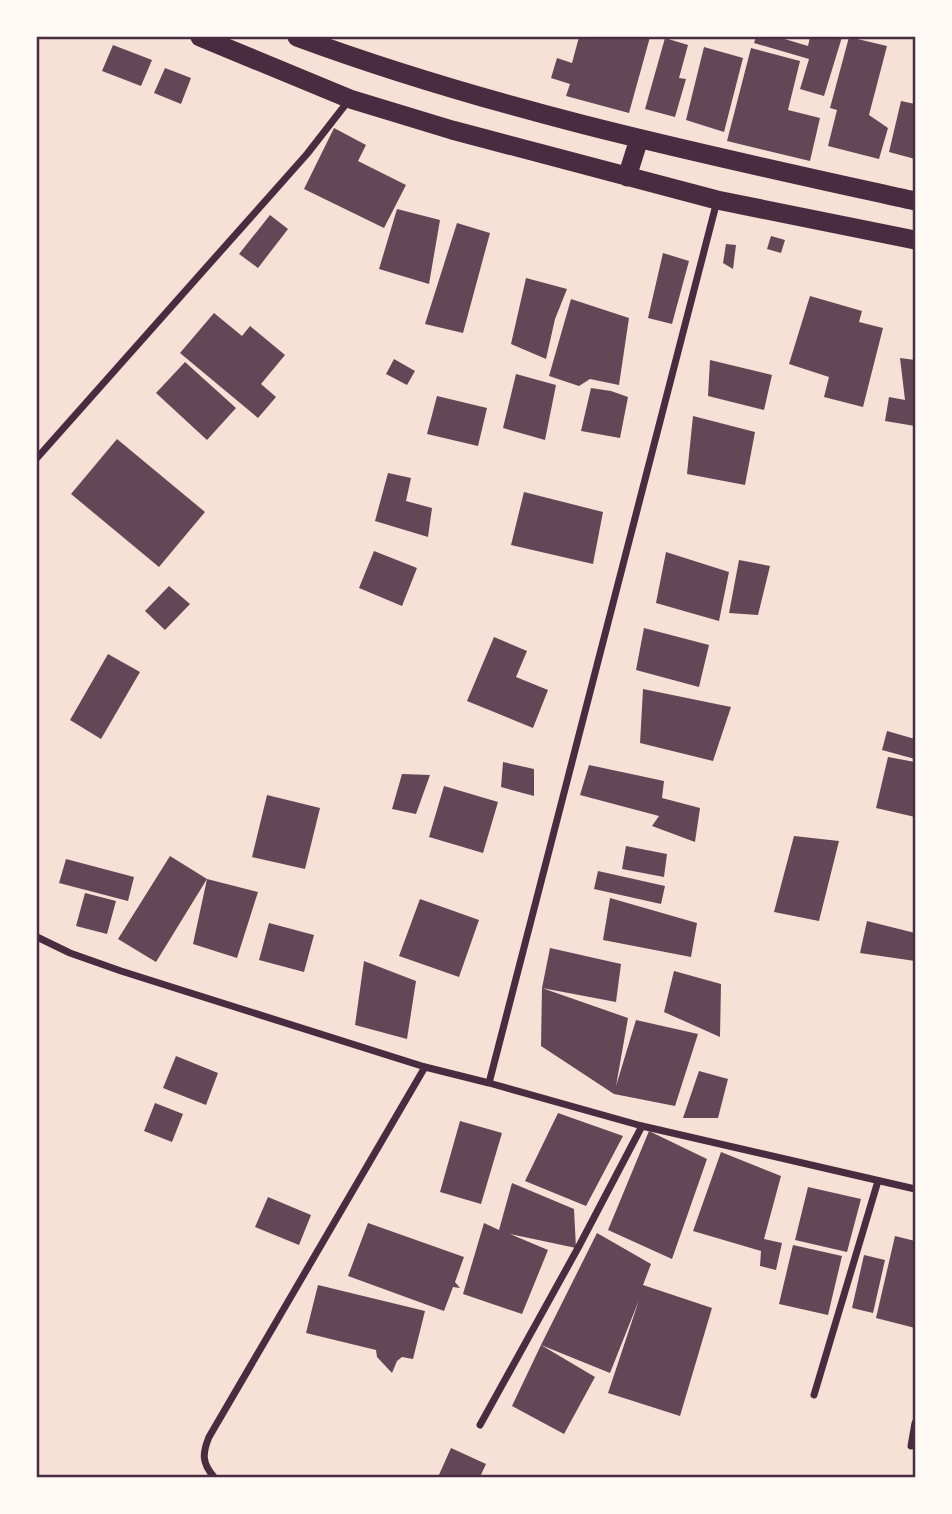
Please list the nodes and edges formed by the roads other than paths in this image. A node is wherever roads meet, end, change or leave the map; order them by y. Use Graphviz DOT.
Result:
graph roads {
  1 [pos="200,37"];
  2 [pos="297,37"];
  3 [pos="350,99"];
  4 [pos="639,139"];
  5 [pos="627,177"];
  6 [pos="717,200"];
  7 [pos="915,201"];
  8 [pos="915,240"];
  9 [pos="37,458"];
  10 [pos="37,937"];
  11 [pos="425,1067"];
  12 [pos="489,1083"];
  13 [pos="642,1126"];
  14 [pos="878,1181"];
  15 [pos="915,1189"];
  16 [pos="814,1395"];
  17 [pos="915,1423"];
  18 [pos="480,1425"];
  19 [pos="911,1446"];
  20 [pos="214,1477"];
  1 -- 3 [label="highway"];
  2 -- 4 [label="highway"];
  3 -- 5 [label="highway"];
  3 -- 9 [label="street"];
  4 -- 5 [label="highway"];
  4 -- 7 [label="highway"];
  5 -- 6 [label="highway"];
  6 -- 8 [label="highway"];
  6 -- 12 [label="street"];
  10 -- 11 [label="street"];
  11 -- 12 [label="street"];
  11 -- 20 [label="street"];
  12 -- 13 [label="street"];
  13 -- 14 [label="street"];
  13 -- 18 [label="street"];
  14 -- 15 [label="street"];
  14 -- 16 [label="street"];
  17 -- 19 [label="street"];
}
